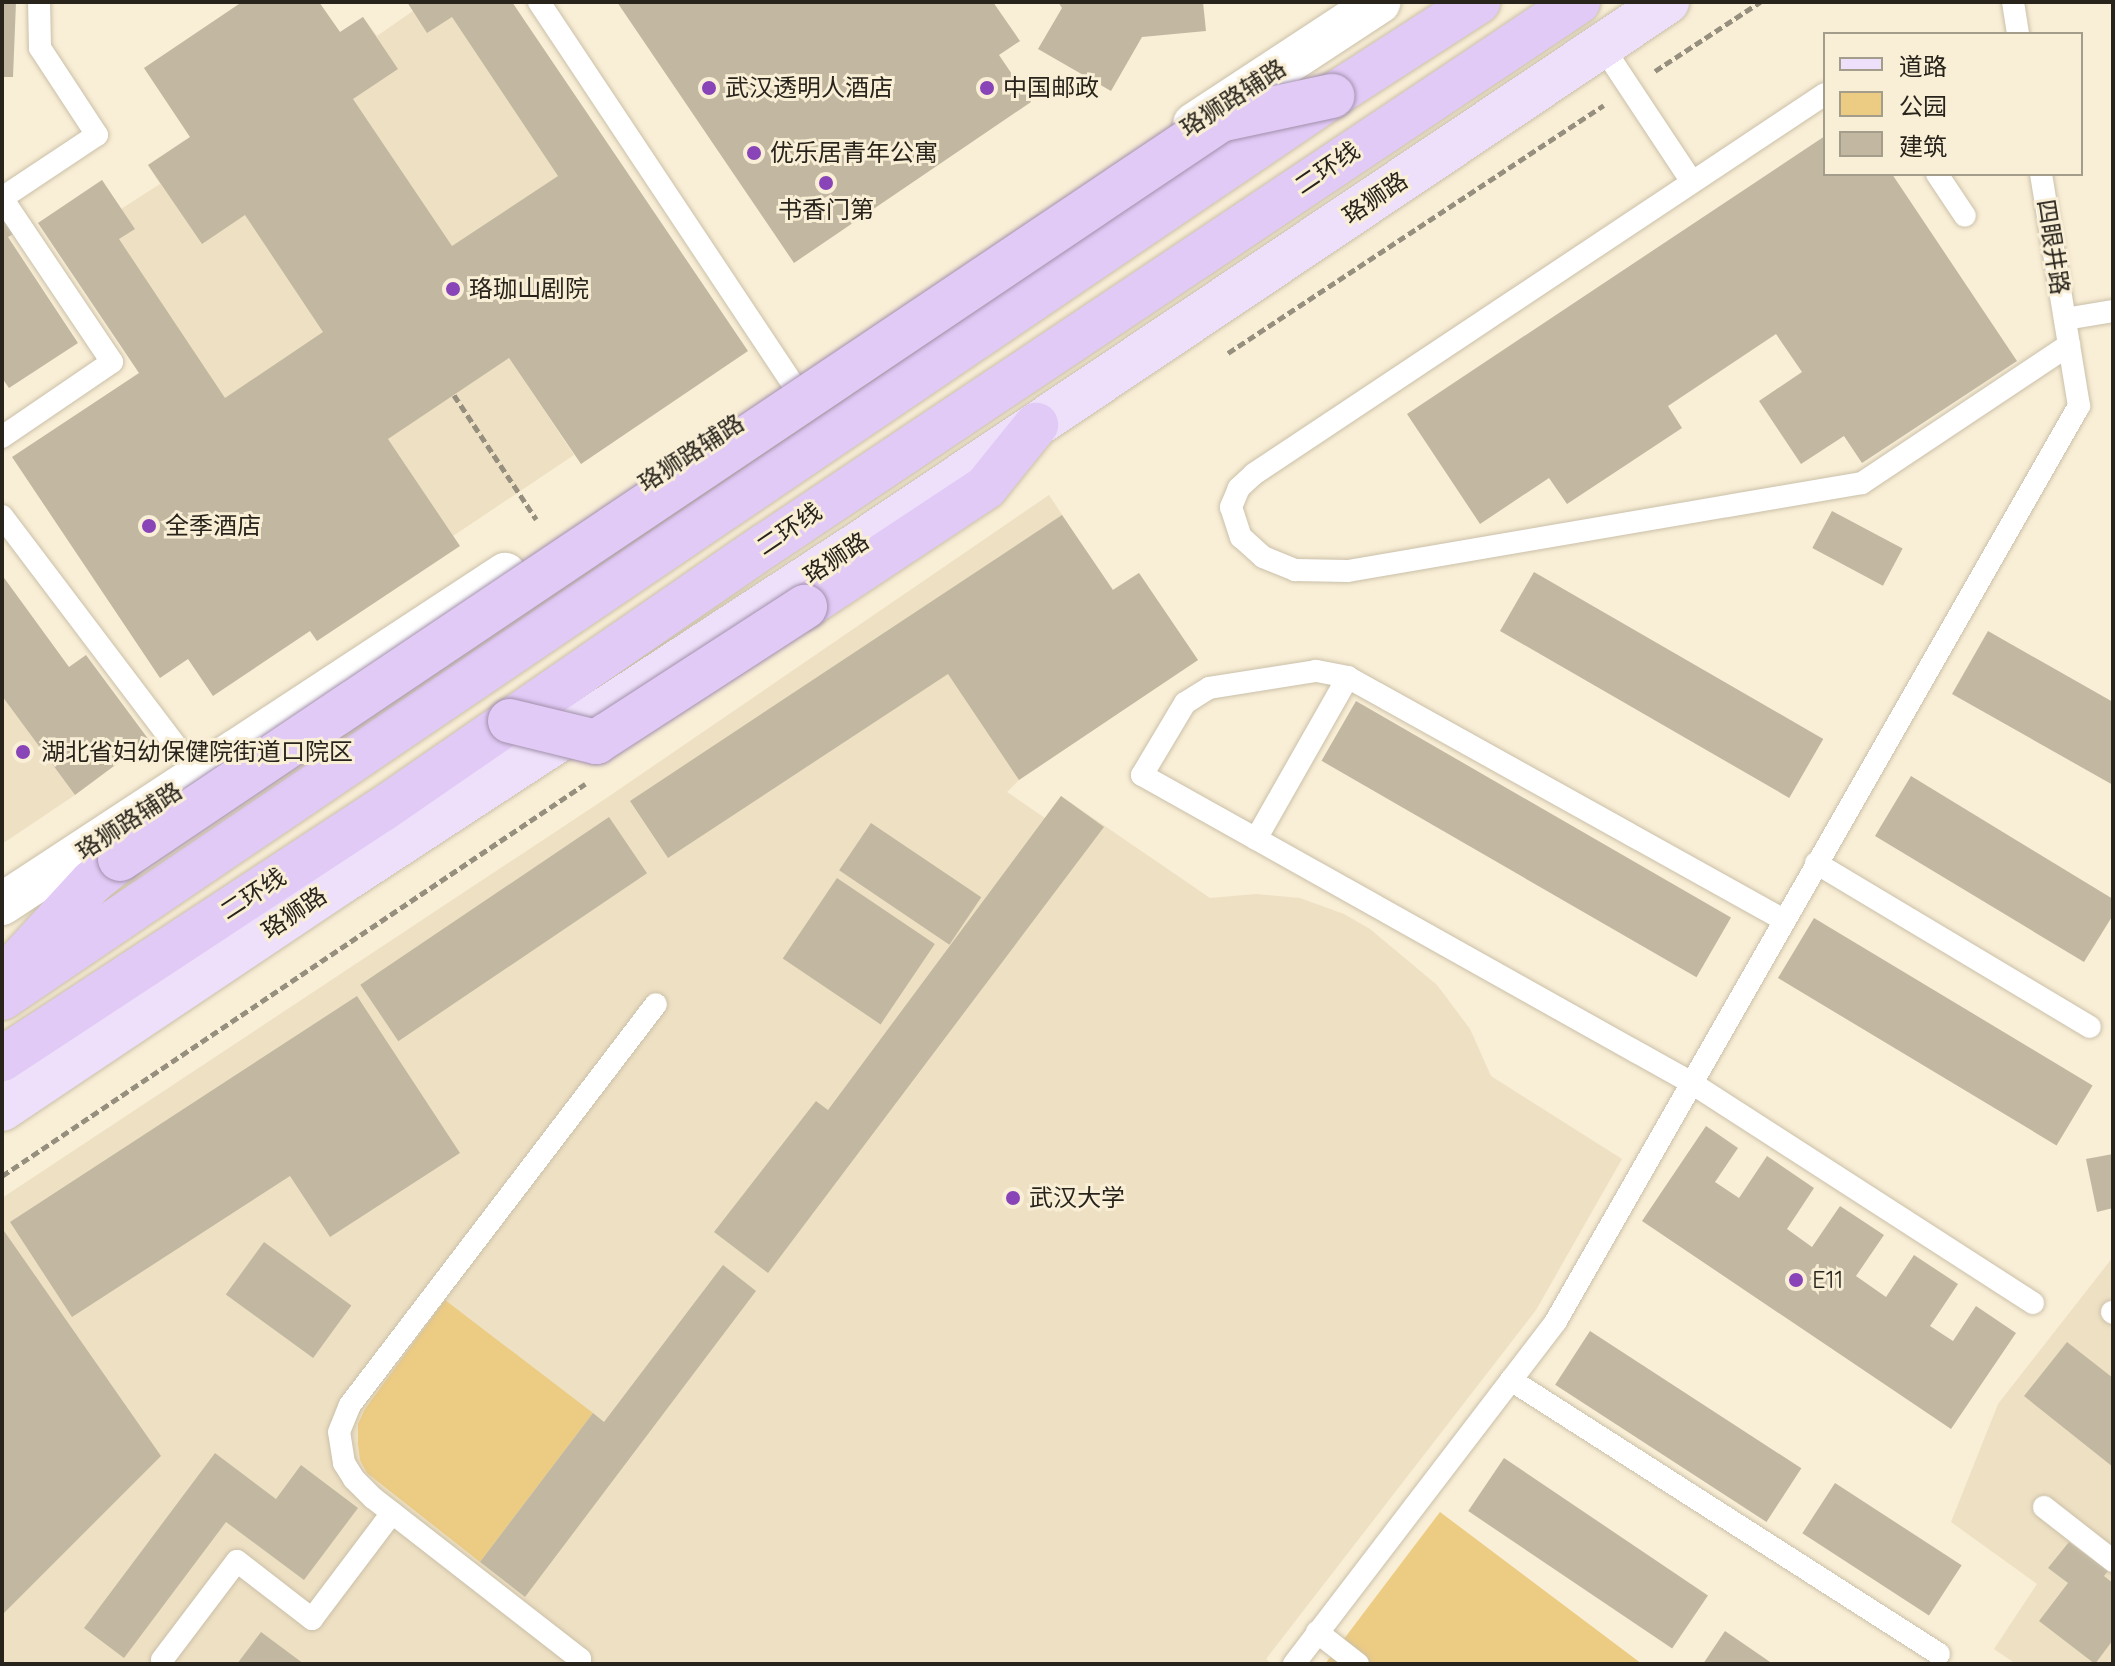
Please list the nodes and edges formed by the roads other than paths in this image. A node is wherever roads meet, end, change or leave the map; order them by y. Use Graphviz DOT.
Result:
graph roads {
  1 [pos="39,2"];
  2 [pos="539,2"];
  3 [pos="1380,2"];
  4 [pos="1447,2"];
  5 [pos="1478,2"];
  6 [pos="1578,2"];
  7 [pos="1667,2"];
  8 [pos="2013,2"];
  9 [pos="2018,32"];
  10 [pos="1602,46"];
  11 [pos="1823,95"];
  12 [pos="1332,96"];
  13 [pos="1938,176"];
  14 [pos="2041,176"];
  15 [pos="1692,182"];
  16 [pos="1965,216"];
  17 [pos="2113,311"];
  18 [pos="2065,319"];
  19 [pos="2069,345"];
  20 [pos="794,386"];
  21 [pos="1036,425"];
  22 [pos="2,437"];
  23 [pos="2,516"];
  24 [pos="1348,677"];
  25 [pos="510,721"];
  26 [pos="198,775"];
  27 [pos="1256,839"];
  28 [pos="1816,863"];
  29 [pos="2,904"];
  30 [pos="1784,920"];
  31 [pos="4,974"];
  32 [pos="656,1004"];
  33 [pos="2090,1027"];
  34 [pos="2,1059"];
  35 [pos="1690,1082"];
  36 [pos="2,1109"];
  37 [pos="2033,1303"];
  38 [pos="1511,1380"];
  39 [pos="2044,1507"];
  40 [pos="392,1513"];
  41 [pos="2113,1561"];
  42 [pos="1317,1632"];
  43 [pos="1939,1654"];
  44 [pos="162,1660"];
  45 [pos="580,1664"];
  46 [pos="1294,1664"];
  47 [pos="1358,1664"];
  1 -- 22 [label="lane"];
  2 -- 20 [label="lane"];
  3 -- 20 [label="street, 珞狮路辅路"];
  4 -- 31 [label="main road"];
  5 -- 12 [label="highway"];
  6 -- 25 [label="highway, 二环线"];
  7 -- 10 [label="main road, 珞狮路"];
  8 -- 9 [label="lane"];
  10 -- 15 [label="lane"];
  10 -- 21 [label="main road, 珞狮路"];
  11 -- 15 [label="lane"];
  12 -- 31 [label="highway"];
  12 -- 31 [label="highway, bridge"];
  13 -- 16 [label="lane"];
  14 -- 18 [label="lane, 四眼井路"];
  15 -- 19 [label="lane"];
  17 -- 18 [label="lane, 四眼井路"];
  18 -- 19 [label="lane"];
  19 -- 28 [label="lane"];
  20 -- 26 [label="street, 珞狮路辅路"];
  21 -- 25 [label="highway, bridge"];
  21 -- 36 [label="main road, 珞狮路"];
  23 -- 26 [label="lane"];
  24 -- 27 [label="lane"];
  24 -- 27 [label="lane"];
  24 -- 30 [label="lane"];
  25 -- 34 [label="highway, 二环线"];
  26 -- 29 [label="street, 珞狮路辅路"];
  27 -- 35 [label="lane"];
  28 -- 30 [label="lane"];
  28 -- 33 [label="lane"];
  30 -- 35 [label="lane"];
  32 -- 40 [label="lane"];
  35 -- 37 [label="lane"];
  35 -- 38 [label="lane"];
  38 -- 42 [label="lane"];
  38 -- 43 [label="lane"];
  39 -- 41 [label="lane"];
  40 -- 44 [label="lane"];
  40 -- 45 [label="lane"];
  42 -- 46 [label="lane"];
  42 -- 47 [label="lane"];
}
